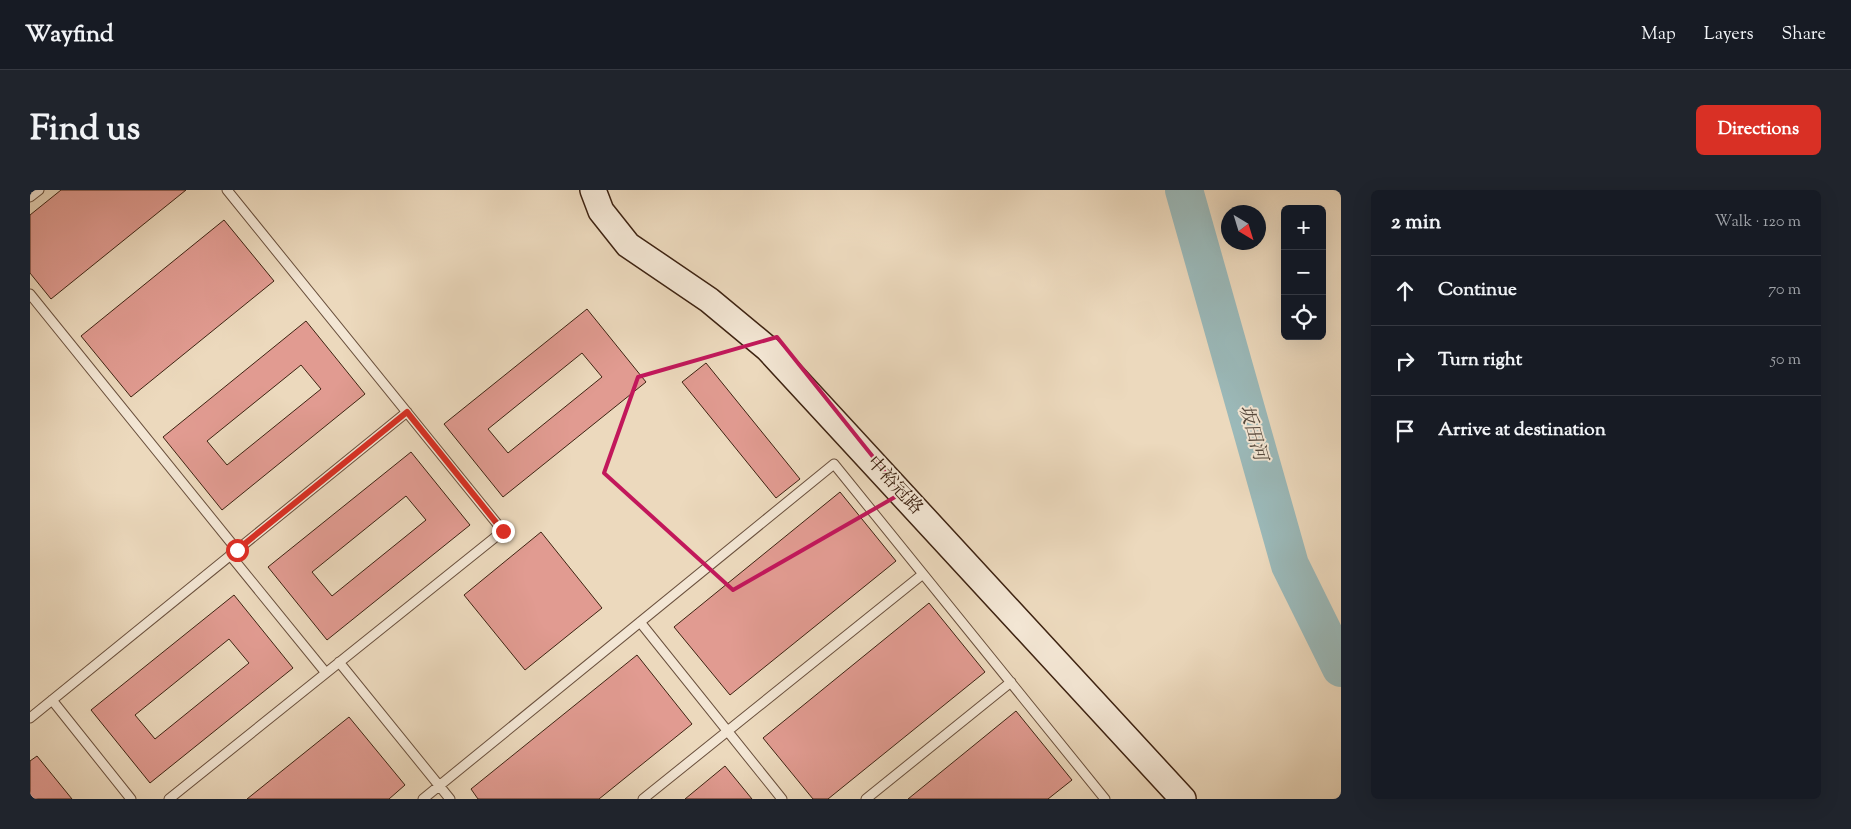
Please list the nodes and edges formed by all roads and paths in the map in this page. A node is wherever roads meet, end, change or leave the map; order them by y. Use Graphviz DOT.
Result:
graph roads {
  1 [pos="39,190"];
  2 [pos="227,190"];
  3 [pos="593,190"];
  4 [pos="30,197"];
  5 [pos="30,294"];
  6 [pos="407,412"];
  7 [pos="234,552"];
  8 [pos="923,574"];
  9 [pos="640,622"];
  10 [pos="339,662"];
  11 [pos="326,673"];
  12 [pos="1010,682"];
  13 [pos="52,700"];
  14 [pos="30,718"];
  15 [pos="728,731"];
  16 [pos="440,786"];
  17 [pos="1102,796"];
  18 [pos="131,799"];
  19 [pos="170,799"];
  20 [pos="424,799"];
  21 [pos="450,799"];
  22 [pos="643,799"];
  23 [pos="782,799"];
  24 [pos="866,799"];
  25 [pos="1091,799"];
  26 [pos="1183,799"];
  1 -- 4 [label="lane"];
  2 -- 6 [label="lane"];
  3 -- 26 [label="street, 中裕冠路"];
  5 -- 7 [label="lane"];
  6 -- 7 [label="lane"];
  6 -- 10 [label="lane"];
  7 -- 11 [label="lane"];
  7 -- 13 [label="lane"];
  8 -- 9 [label="lane"];
  8 -- 12 [label="lane"];
  8 -- 15 [label="lane"];
  9 -- 15 [label="lane"];
  9 -- 16 [label="lane"];
  10 -- 11 [label="lane"];
  10 -- 16 [label="lane"];
  11 -- 19 [label="lane"];
  12 -- 17 [label="lane"];
  12 -- 24 [label="lane"];
  13 -- 14 [label="lane"];
  13 -- 18 [label="lane"];
  15 -- 22 [label="lane"];
  15 -- 23 [label="lane"];
  16 -- 20 [label="lane"];
  16 -- 21 [label="lane"];
  17 -- 25 [label="lane"];
}
